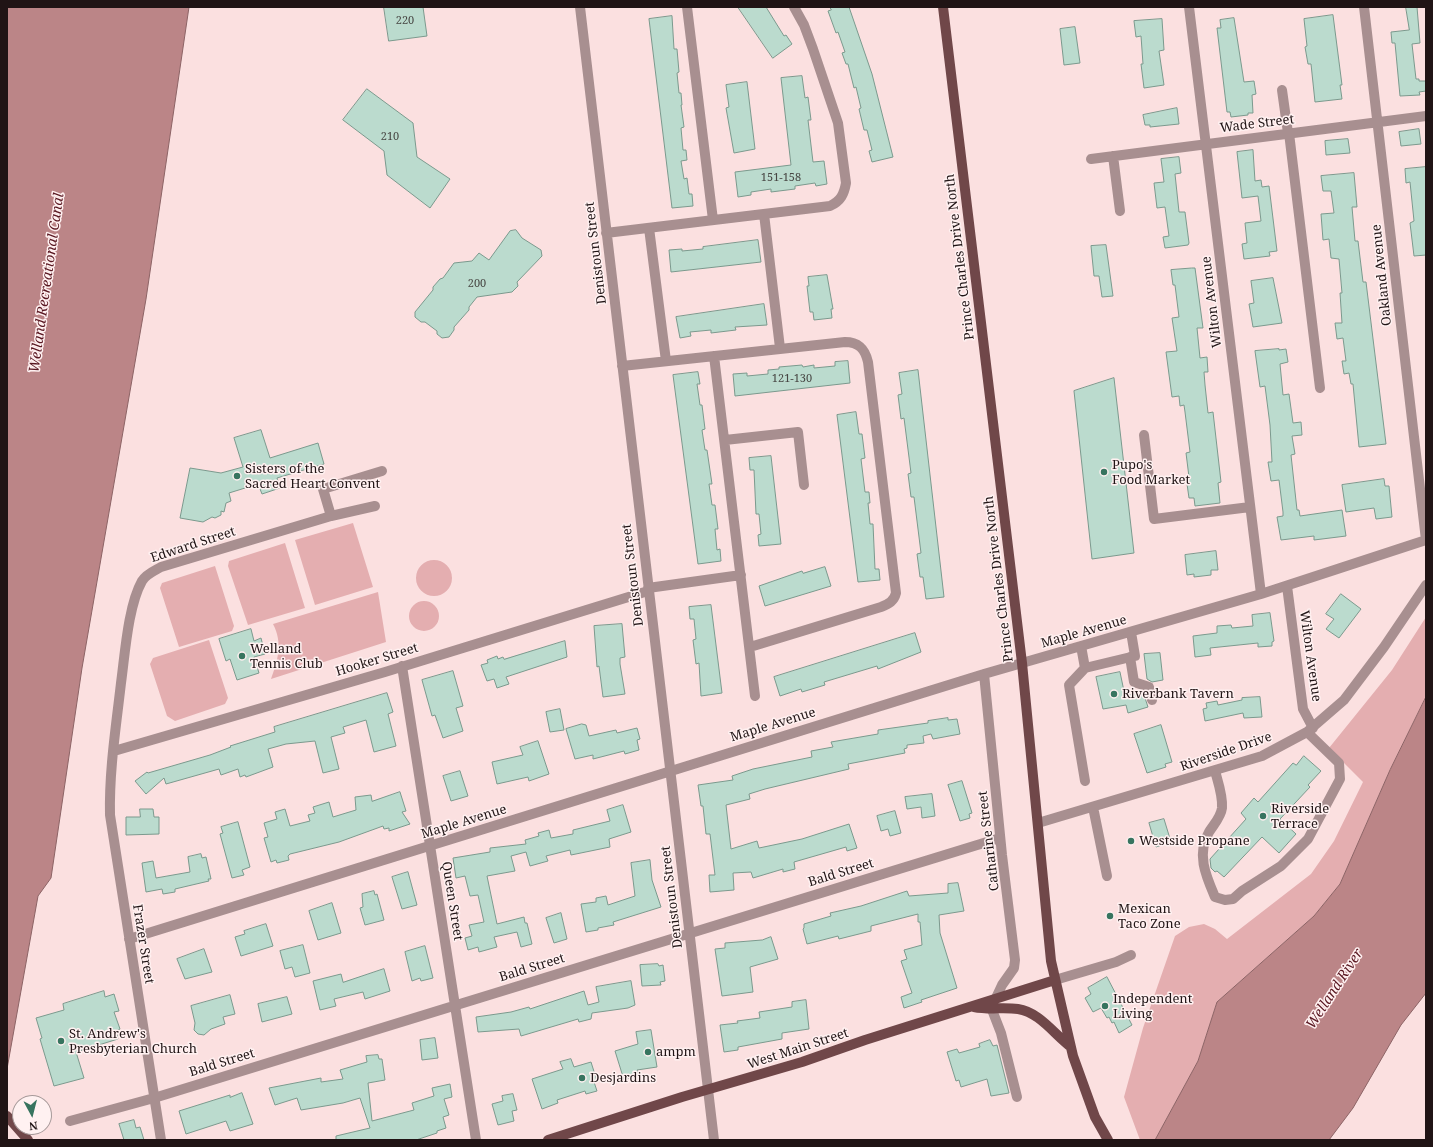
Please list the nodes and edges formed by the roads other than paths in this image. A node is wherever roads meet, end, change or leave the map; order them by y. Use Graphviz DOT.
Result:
graph roads {
  1 [pos="580,7"];
  2 [pos="687,7"];
  3 [pos="794,7"];
  4 [pos="943,7"];
  5 [pos="1189,7"];
  6 [pos="1364,7"];
  7 [pos="1282,90"];
  8 [pos="1426,116"];
  9 [pos="1378,122"];
  10 [pos="1288,133"];
  11 [pos="1206,144"];
  12 [pos="1113,156"];
  13 [pos="1091,159"];
  14 [pos="1120,211"];
  15 [pos="764,214"];
  16 [pos="713,220"];
  17 [pos="649,228"];
  18 [pos="606,233"];
  19 [pos="780,348"];
  20 [pos="714,356"];
  21 [pos="666,361"];
  22 [pos="622,366"];
  23 [pos="1320,388"];
  24 [pos="1144,435"];
  25 [pos="724,440"];
  26 [pos="382,471"];
  27 [pos="804,485"];
  28 [pos="375,506"];
  29 [pos="1250,507"];
  30 [pos="331,516"];
  31 [pos="1426,540"];
  32 [pos="741,576"];
  33 [pos="1426,585"];
  34 [pos="1287,586"];
  35 [pos="648,589"];
  36 [pos="1261,594"];
  37 [pos="1131,632"];
  38 [pos="1081,646"];
  39 [pos="750,647"];
  40 [pos="1130,657"];
  41 [pos="1022,664"];
  42 [pos="402,666"];
  43 [pos="1085,668"];
  44 [pos="984,674"];
  45 [pos="755,696"];
  46 [pos="1152,700"];
  47 [pos="1310,730"];
  48 [pos="114,751"];
  49 [pos="670,770"];
  50 [pos="1215,771"];
  51 [pos="1085,781"];
  52 [pos="1092,807"];
  53 [pos="1038,823"];
  54 [pos="1000,838"];
  55 [pos="430,846"];
  56 [pos="1107,876"];
  57 [pos="690,933"];
  58 [pos="130,939"];
  59 [pos="1131,956"];
  60 [pos="1055,980"];
  61 [pos="993,1004"];
  62 [pos="455,1005"];
  63 [pos="1070,1047"];
  64 [pos="708,1090"];
  65 [pos="1018,1097"];
  66 [pos="154,1098"];
  67 [pos="7,1116"];
  68 [pos="70,1121"];
  69 [pos="26,1137"];
  70 [pos="161,1140"];
  71 [pos="476,1140"];
  72 [pos="550,1140"];
  73 [pos="714,1140"];
  74 [pos="1108,1140"];
  1 -- 18 [label="street, Denistoun Street"];
  2 -- 16 [label="street"];
  3 -- 15 [label="street"];
  4 -- 41 [label="main road, Prince Charles Drive North"];
  5 -- 11 [label="street, Wilton Avenue"];
  6 -- 9 [label="street, Oakland Avenue"];
  7 -- 10 [label="street"];
  8 -- 9 [label="street, Wade Street"];
  9 -- 10 [label="street, Wade Street"];
  9 -- 31 [label="street, Oakland Avenue"];
  10 -- 11 [label="street, Wade Street"];
  10 -- 23 [label="street"];
  11 -- 12 [label="street, Wade Street"];
  11 -- 29 [label="street, Wilton Avenue"];
  12 -- 13 [label="street, Wade Street"];
  12 -- 14 [label="street"];
  15 -- 16 [label="street"];
  15 -- 19 [label="street"];
  16 -- 17 [label="street"];
  17 -- 18 [label="street"];
  17 -- 21 [label="street"];
  18 -- 22 [label="street, Denistoun Street"];
  19 -- 20 [label="street"];
  19 -- 39 [label="street"];
  20 -- 21 [label="street"];
  20 -- 25 [label="street"];
  21 -- 22 [label="street"];
  22 -- 35 [label="street, Denistoun Street"];
  24 -- 29 [label="street"];
  25 -- 27 [label="street"];
  25 -- 32 [label="street"];
  26 -- 30 [label="street"];
  28 -- 30 [label="street, Edward Street"];
  29 -- 36 [label="street, Wilton Avenue"];
  30 -- 48 [label="street, Edward Street"];
  31 -- 34 [label="street, Maple Avenue"];
  32 -- 35 [label="street, Hooker Street"];
  32 -- 39 [label="street"];
  33 -- 47 [label="street, Riverside Drive"];
  34 -- 36 [label="street, Maple Avenue"];
  34 -- 47 [label="street, Wilton Avenue"];
  35 -- 42 [label="street, Hooker Street"];
  35 -- 49 [label="street, Denistoun Street"];
  36 -- 37 [label="street, Maple Avenue"];
  37 -- 38 [label="street, Maple Avenue"];
  37 -- 40 [label="street"];
  38 -- 41 [label="street, Maple Avenue"];
  38 -- 43 [label="street"];
  39 -- 45 [label="street"];
  40 -- 43 [label="street"];
  40 -- 46 [label="street"];
  41 -- 44 [label="street, Maple Avenue"];
  41 -- 53 [label="main road, Prince Charles Drive North"];
  42 -- 48 [label="street, Hooker Street"];
  42 -- 55 [label="street, Queen Street"];
  43 -- 51 [label="street"];
  44 -- 49 [label="street, Maple Avenue"];
  44 -- 54 [label="street, Catharine Street"];
  47 -- 50 [label="street, Riverside Drive"];
  47 -- 50 [label="street, Wilton Avenue"];
  48 -- 58 [label="street, Frazer Street"];
  49 -- 55 [label="street, Maple Avenue"];
  49 -- 57 [label="street, Denistoun Street"];
  50 -- 52 [label="street, Riverside Drive"];
  52 -- 53 [label="street, Riverside Drive"];
  52 -- 56 [label="street"];
  53 -- 60 [label="main road, Prince Charles Drive North"];
  54 -- 57 [label="street, Bald Street"];
  54 -- 61 [label="street, Catharine Street"];
  55 -- 58 [label="street, Maple Avenue"];
  55 -- 62 [label="street, Queen Street"];
  57 -- 62 [label="street, Bald Street"];
  57 -- 64 [label="street, Denistoun Street"];
  58 -- 66 [label="street, Frazer Street"];
  59 -- 60 [label="street"];
  60 -- 61 [label="main road, West Main Street"];
  60 -- 63 [label="main road, Prince Charles Drive North"];
  61 -- 63 [label="main road"];
  61 -- 64 [label="main road, West Main Street"];
  61 -- 65 [label="street"];
  62 -- 66 [label="street, Bald Street"];
  62 -- 71 [label="street, Queen Street"];
  63 -- 74 [label="main road, Prince Charles Drive North"];
  64 -- 72 [label="main road, West Main Street"];
  64 -- 73 [label="street, Denistoun Street"];
  66 -- 68 [label="street, Bald Street"];
  66 -- 70 [label="street, Frazer Street"];
  67 -- 69 [label="main road"];
}
